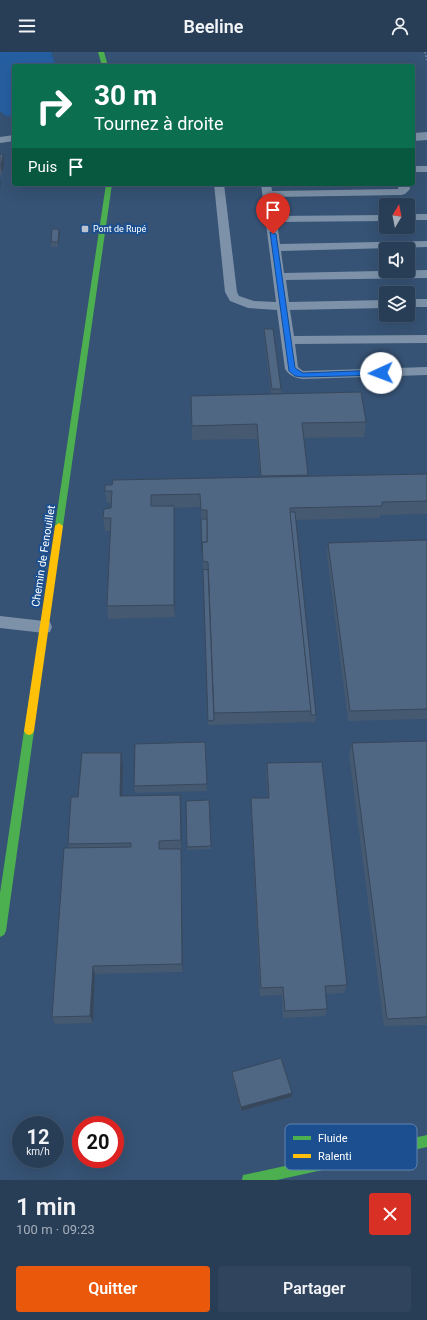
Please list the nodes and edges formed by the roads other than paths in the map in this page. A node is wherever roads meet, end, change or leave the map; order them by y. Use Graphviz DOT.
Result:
graph roads {
  1 [pos="101,52"];
  2 [pos="104,64"];
  3 [pos="415,136"];
  4 [pos="427,136"];
  5 [pos="12,138"];
  6 [pos="0,140"];
  7 [pos="415,169"];
  8 [pos="427,169"];
  9 [pos="109,186"];
  10 [pos="219,186"];
  11 [pos="404,186"];
  12 [pos="266,189"];
  13 [pos="415,217"];
  14 [pos="427,217"];
  15 [pos="379,218"];
  16 [pos="271,219"];
  17 [pos="427,244"];
  18 [pos="275,248"];
  19 [pos="427,274"];
  20 [pos="279,277"];
  21 [pos="415,303"];
  22 [pos="427,303"];
  23 [pos="379,304"];
  24 [pos="283,306"];
  25 [pos="427,339"];
  26 [pos="288,340"];
  27 [pos="427,372"];
  28 [pos="0,622"];
  29 [pos="44,627"];
  30 [pos="0,930"];
  31 [pos="427,1141"];
  32 [pos="417,1143"];
  33 [pos="294,1170"];
  34 [pos="248,1180"];
  1 -- 2 [label="street"];
  3 -- 4 [label="street"];
  5 -- 6 [label="lane"];
  7 -- 8 [label="lane"];
  9 -- 29 [label="street, Chemin de Fenouillet"];
  10 -- 24 [label="lane"];
  11 -- 12 [label="lane"];
  12 -- 16 [label="lane"];
  13 -- 14 [label="lane"];
  15 -- 16 [label="lane"];
  16 -- 18 [label="lane"];
  17 -- 18 [label="lane"];
  18 -- 20 [label="lane"];
  19 -- 20 [label="lane"];
  20 -- 24 [label="lane"];
  21 -- 22 [label="lane"];
  23 -- 24 [label="lane"];
  24 -- 26 [label="lane"];
  25 -- 26 [label="lane"];
  26 -- 27 [label="lane"];
  28 -- 29 [label="lane"];
  29 -- 30 [label="street, Chemin de Fenouillet"];
  31 -- 32 [label="street"];
  33 -- 34 [label="street"];
}
